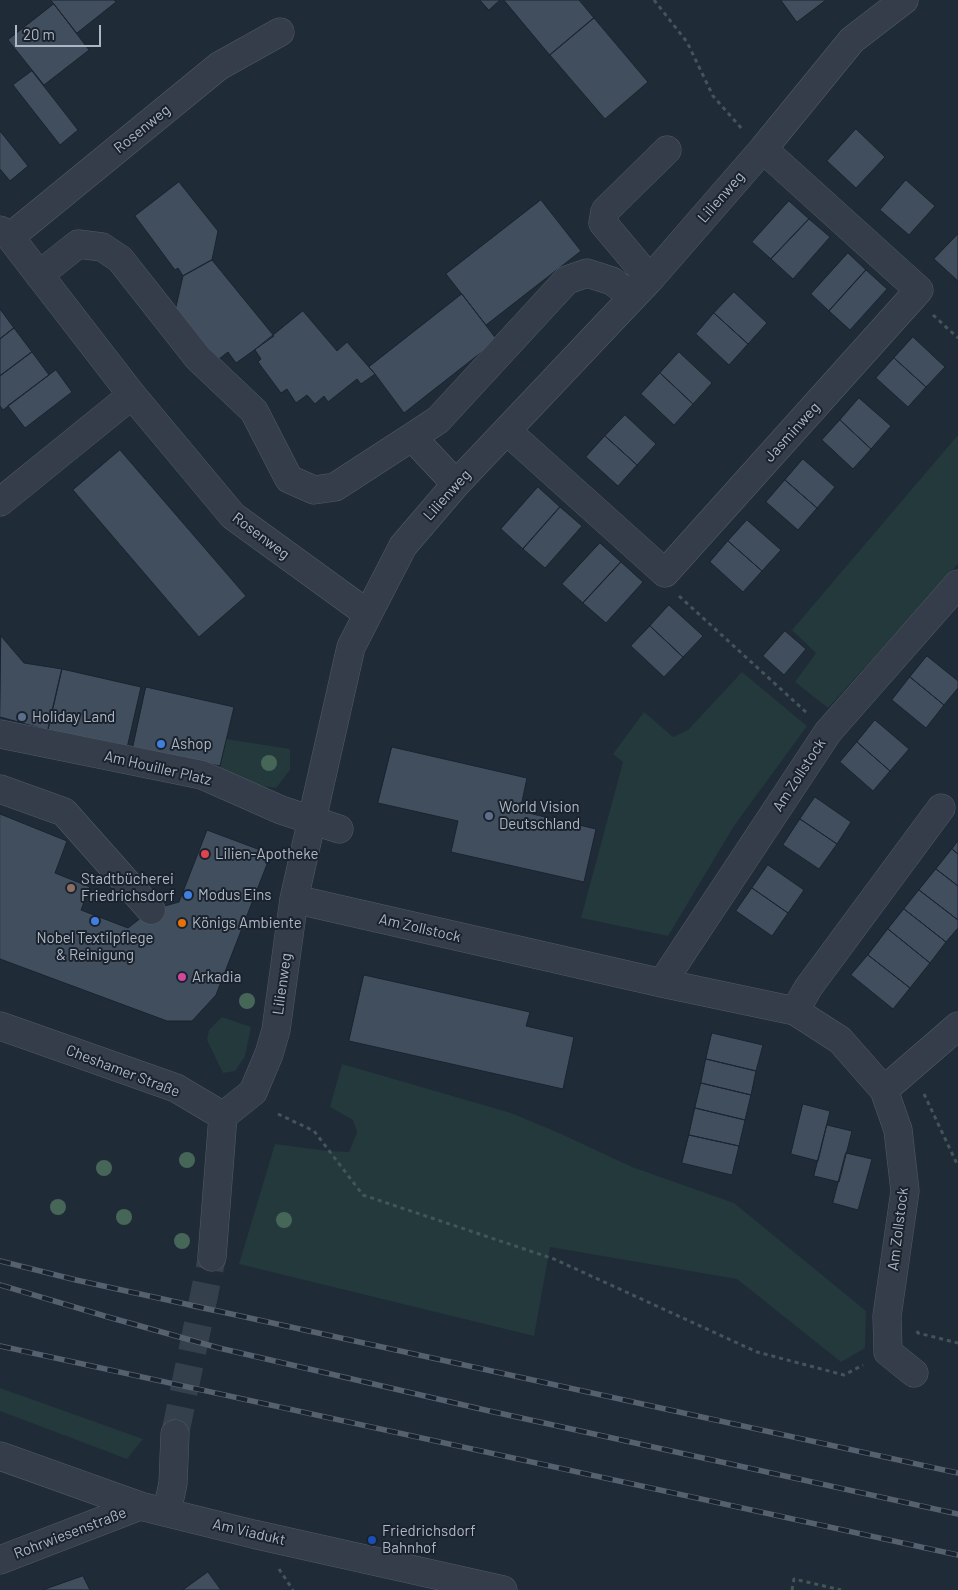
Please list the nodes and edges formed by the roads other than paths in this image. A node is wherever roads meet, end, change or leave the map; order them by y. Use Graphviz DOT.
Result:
graph roads {
  1 [pos="904,0"];
  2 [pos="280,32"];
  3 [pos="763,149"];
  4 [pos="667,150"];
  5 [pos="5,234"];
  6 [pos="39,275"];
  7 [pos="641,287"];
  8 [pos="132,395"];
  9 [pos="508,431"];
  10 [pos="412,437"];
  11 [pos="456,484"];
  12 [pos="0,502"];
  13 [pos="958,584"];
  14 [pos="368,614"];
  15 [pos="0,734"];
  16 [pos="0,789"];
  17 [pos="941,808"];
  18 [pos="313,820"];
  19 [pos="339,829"];
  20 [pos="294,899"];
  21 [pos="151,910"];
  22 [pos="662,983"];
  23 [pos="795,1011"];
  24 [pos="0,1026"];
  25 [pos="958,1026"];
  26 [pos="884,1090"];
  27 [pos="223,1116"];
  28 [pos="212,1257"];
  29 [pos="914,1373"];
  30 [pos="175,1434"];
  31 [pos="0,1456"];
  32 [pos="140,1506"];
  33 [pos="167,1512"];
  34 [pos="0,1560"];
  35 [pos="503,1590"];
  1 -- 3 [label="street, Lilienweg"];
  2 -- 5 [label="street, Rosenweg"];
  3 -- 7 [label="street, Lilienweg"];
  3 -- 9 [label="street, Jasminweg"];
  4 -- 7 [label="street"];
  5 -- 6 [label="street, Rosenweg"];
  6 -- 8 [label="street, Rosenweg"];
  6 -- 10 [label="street"];
  7 -- 9 [label="street, Lilienweg"];
  7 -- 10 [label="street"];
  8 -- 12 [label="street"];
  8 -- 14 [label="street, Rosenweg"];
  9 -- 11 [label="street, Lilienweg"];
  10 -- 11 [label="street"];
  11 -- 14 [label="street, Lilienweg"];
  13 -- 22 [label="street, Am Zollstock"];
  14 -- 18 [label="street, Lilienweg"];
  15 -- 18 [label="street, Am Houiller Platz"];
  16 -- 21 [label="street"];
  17 -- 23 [label="street"];
  18 -- 19 [label="street, Am Houiller Platz"];
  18 -- 20 [label="street, Lilienweg"];
  20 -- 22 [label="street, Am Zollstock"];
  20 -- 27 [label="street, Lilienweg"];
  22 -- 23 [label="street, Am Zollstock"];
  23 -- 26 [label="street, Am Zollstock"];
  24 -- 27 [label="street, Cheshamer Straße"];
  25 -- 26 [label="street"];
  26 -- 29 [label="street, Am Zollstock"];
  27 -- 28 [label="street"];
  30 -- 33 [label="street"];
  31 -- 32 [label="street, Am Viadukt"];
  32 -- 33 [label="street, Am Viadukt"];
  32 -- 34 [label="street, Rohrwiesenstraße"];
  33 -- 35 [label="street, Am Viadukt"];
}
